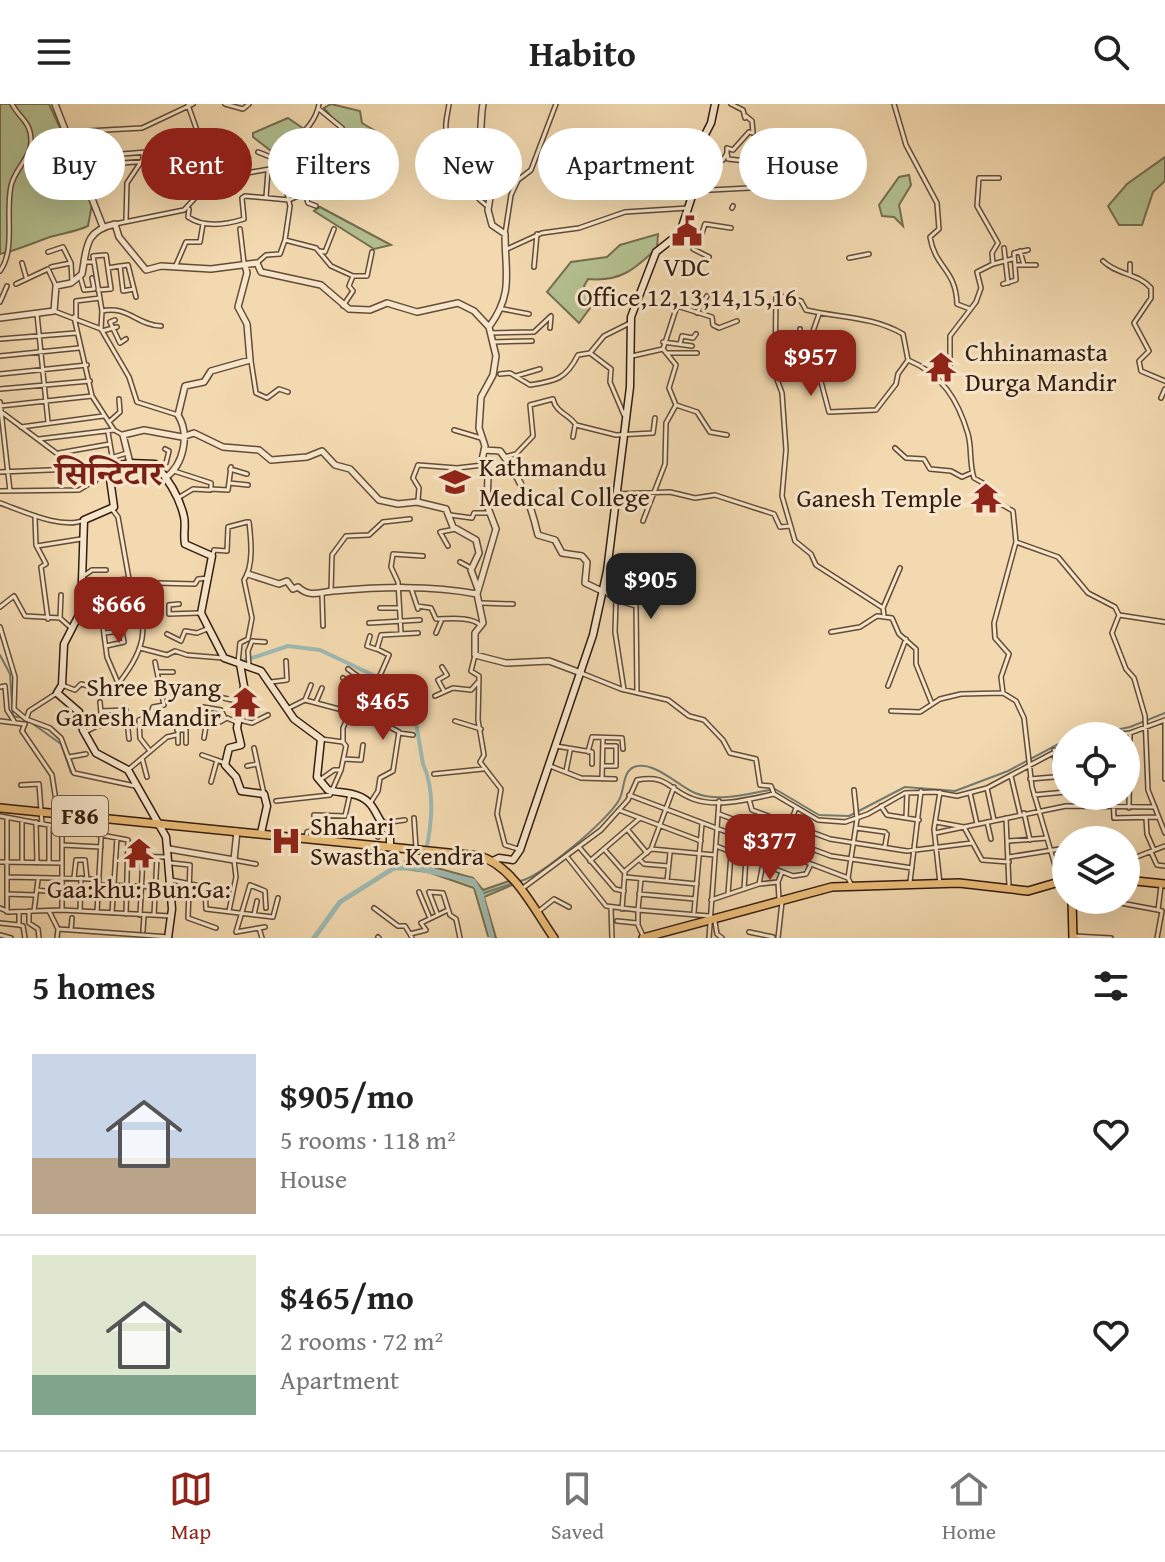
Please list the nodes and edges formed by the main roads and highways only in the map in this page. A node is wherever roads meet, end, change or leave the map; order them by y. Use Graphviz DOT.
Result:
graph roads {
  1 [pos="715,104"];
  2 [pos="239,662"];
  3 [pos="0,808"];
  4 [pos="160,823"];
  5 [pos="261,833"];
  6 [pos="390,845"];
  7 [pos="493,861"];
  8 [pos="1140,882"];
  9 [pos="1052,884"];
  10 [pos="1163,884"];
  11 [pos="1072,914"];
  12 [pos="168,937"];
  13 [pos="1073,937"];
  14 [pos="554,938"];
  15 [pos="643,938"];
  1 -- 7 [label="main road"];
  2 -- 4 [label="main road"];
  2 -- 5 [label="main road"];
  2 -- 6 [label="main road"];
  3 -- 4 [label="main road, F86"];
  4 -- 5 [label="main road, F86"];
  4 -- 12 [label="main road"];
  5 -- 6 [label="main road, F86"];
  6 -- 7 [label="main road, F86"];
  7 -- 14 [label="main road"];
  8 -- 10 [label="main road"];
  9 -- 15 [label="main road"];
  11 -- 13 [label="main road"];
}
